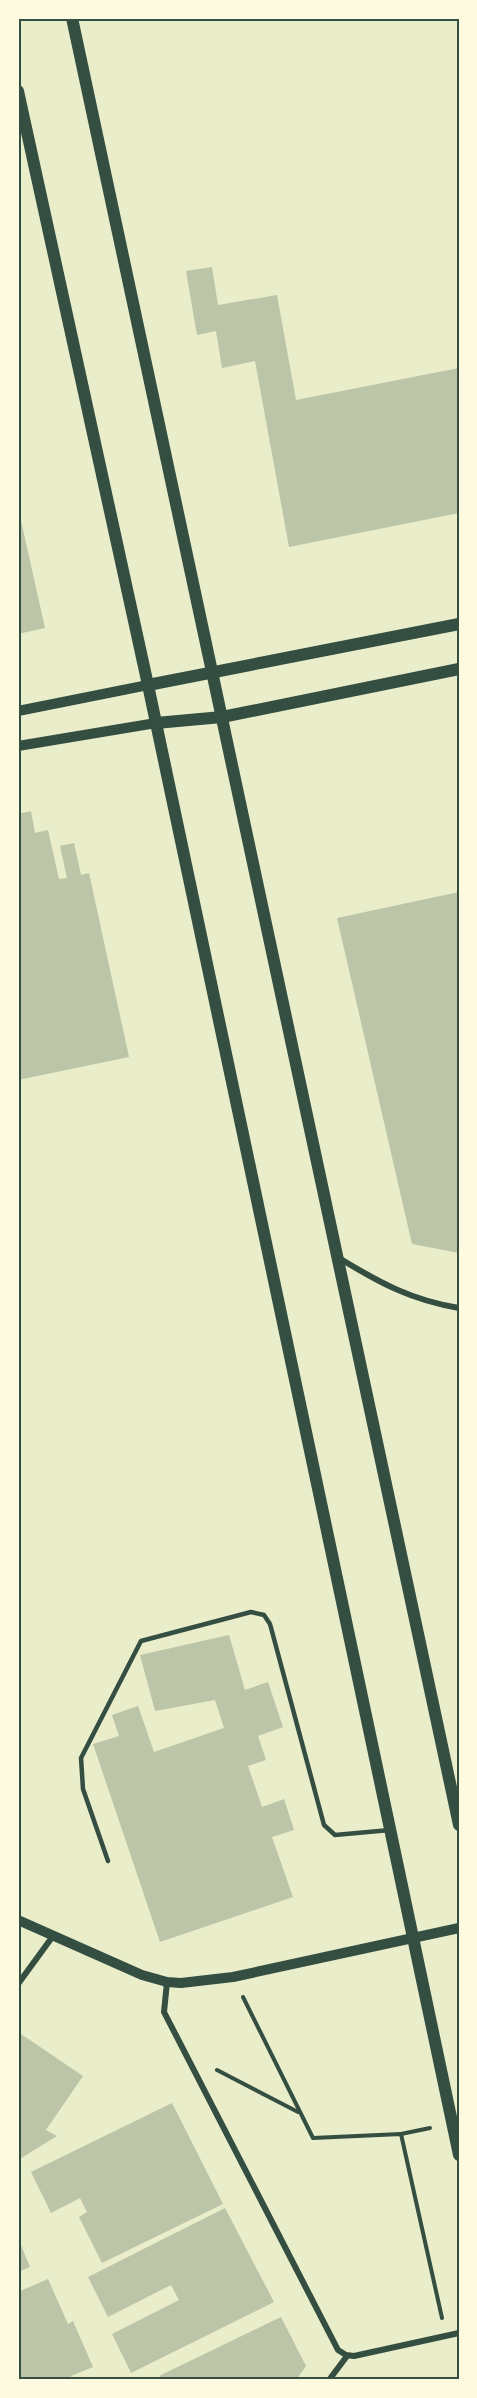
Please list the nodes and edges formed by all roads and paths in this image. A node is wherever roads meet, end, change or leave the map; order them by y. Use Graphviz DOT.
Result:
graph roads {
  1 [pos="72,18"];
  2 [pos="18,91"];
  3 [pos="459,624"];
  4 [pos="459,669"];
  5 [pos="213,671"];
  6 [pos="148,685"];
  7 [pos="18,711"];
  8 [pos="222,717"];
  9 [pos="156,723"];
  10 [pos="18,746"];
  11 [pos="336,1256"];
  12 [pos="459,1308"];
  13 [pos="459,1825"];
  14 [pos="390,1830"];
  15 [pos="108,1861"];
  16 [pos="18,1920"];
  17 [pos="459,1928"];
  18 [pos="53,1936"];
  19 [pos="413,1938"];
  20 [pos="234,1977"];
  21 [pos="167,1982"];
  22 [pos="18,1984"];
  23 [pos="187,2054"];
  24 [pos="299,2112"];
  25 [pos="452,2123"];
  26 [pos="401,2134"];
  27 [pos="459,2155"];
  28 [pos="459,2334"];
  29 [pos="446,2336"];
  30 [pos="347,2356"];
  31 [pos="331,2379"];
  1 -- 5 [label="main road"];
  2 -- 6 [label="main road"];
  3 -- 5 [label="main road"];
  4 -- 8 [label="main road"];
  5 -- 6 [label="main road"];
  5 -- 8 [label="main road"];
  6 -- 7 [label="street"];
  6 -- 9 [label="main road"];
  8 -- 9 [label="main road"];
  8 -- 11 [label="main road"];
  9 -- 10 [label="street"];
  9 -- 14 [label="main road"];
  11 -- 12 [label="street"];
  11 -- 13 [label="main road"];
  14 -- 15 [label="lane"];
  14 -- 19 [label="main road"];
  16 -- 18 [label="street"];
  17 -- 19 [label="street"];
  18 -- 21 [label="street"];
  18 -- 22 [label="street"];
  19 -- 20 [label="street"];
  19 -- 25 [label="main road"];
  20 -- 21 [label="street"];
  20 -- 24 [label="path"];
  21 -- 23 [label="street"];
  23 -- 24 [label="path"];
  23 -- 30 [label="street"];
  24 -- 26 [label="path"];
  25 -- 26 [label="path"];
  25 -- 27 [label="main road"];
  26 -- 29 [label="path"];
  28 -- 29 [label="street"];
  29 -- 30 [label="street"];
  30 -- 31 [label="street"];
}
